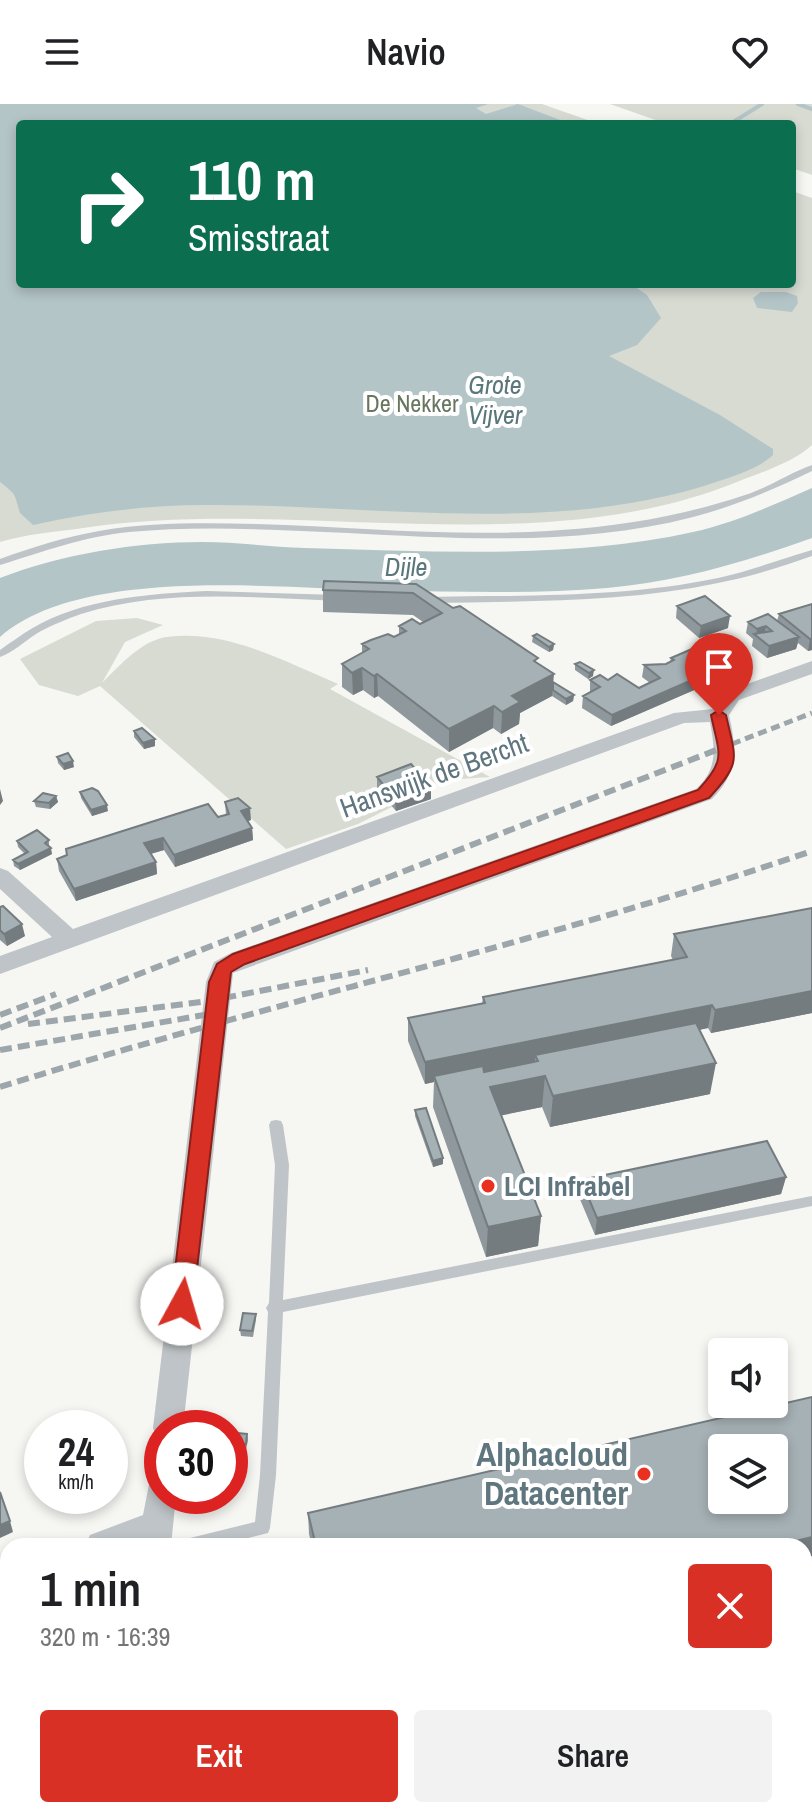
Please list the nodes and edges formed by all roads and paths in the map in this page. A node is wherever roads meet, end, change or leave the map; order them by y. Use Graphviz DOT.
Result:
graph roads {
  1 [pos="812,468"];
  2 [pos="812,553"];
  3 [pos="0,562"];
  4 [pos="348,598"];
  5 [pos="412,600"];
  6 [pos="0,654"];
  7 [pos="812,667"];
  8 [pos="719,715"];
  9 [pos="0,876"];
  10 [pos="68,938"];
  11 [pos="0,965"];
  12 [pos="276,1125"];
  13 [pos="812,1201"];
  14 [pos="273,1308"];
  15 [pos="170,1410"];
  16 [pos="158,1514"];
  17 [pos="156,1535"];
  18 [pos="220,1538"];
  1 -- 3 [label="lane"];
  2 -- 5 [label="lane"];
  4 -- 6 [label="lane"];
  7 -- 8 [label="street"];
  8 -- 10 [label="street, Hanswijk de Bercht"];
  8 -- 15 [label="street"];
  9 -- 10 [label="street"];
  10 -- 11 [label="street, Hanswijk de Bercht"];
  12 -- 14 [label="lane"];
  13 -- 14 [label="lane"];
  14 -- 18 [label="lane"];
  16 -- 17 [label="street"];
}
